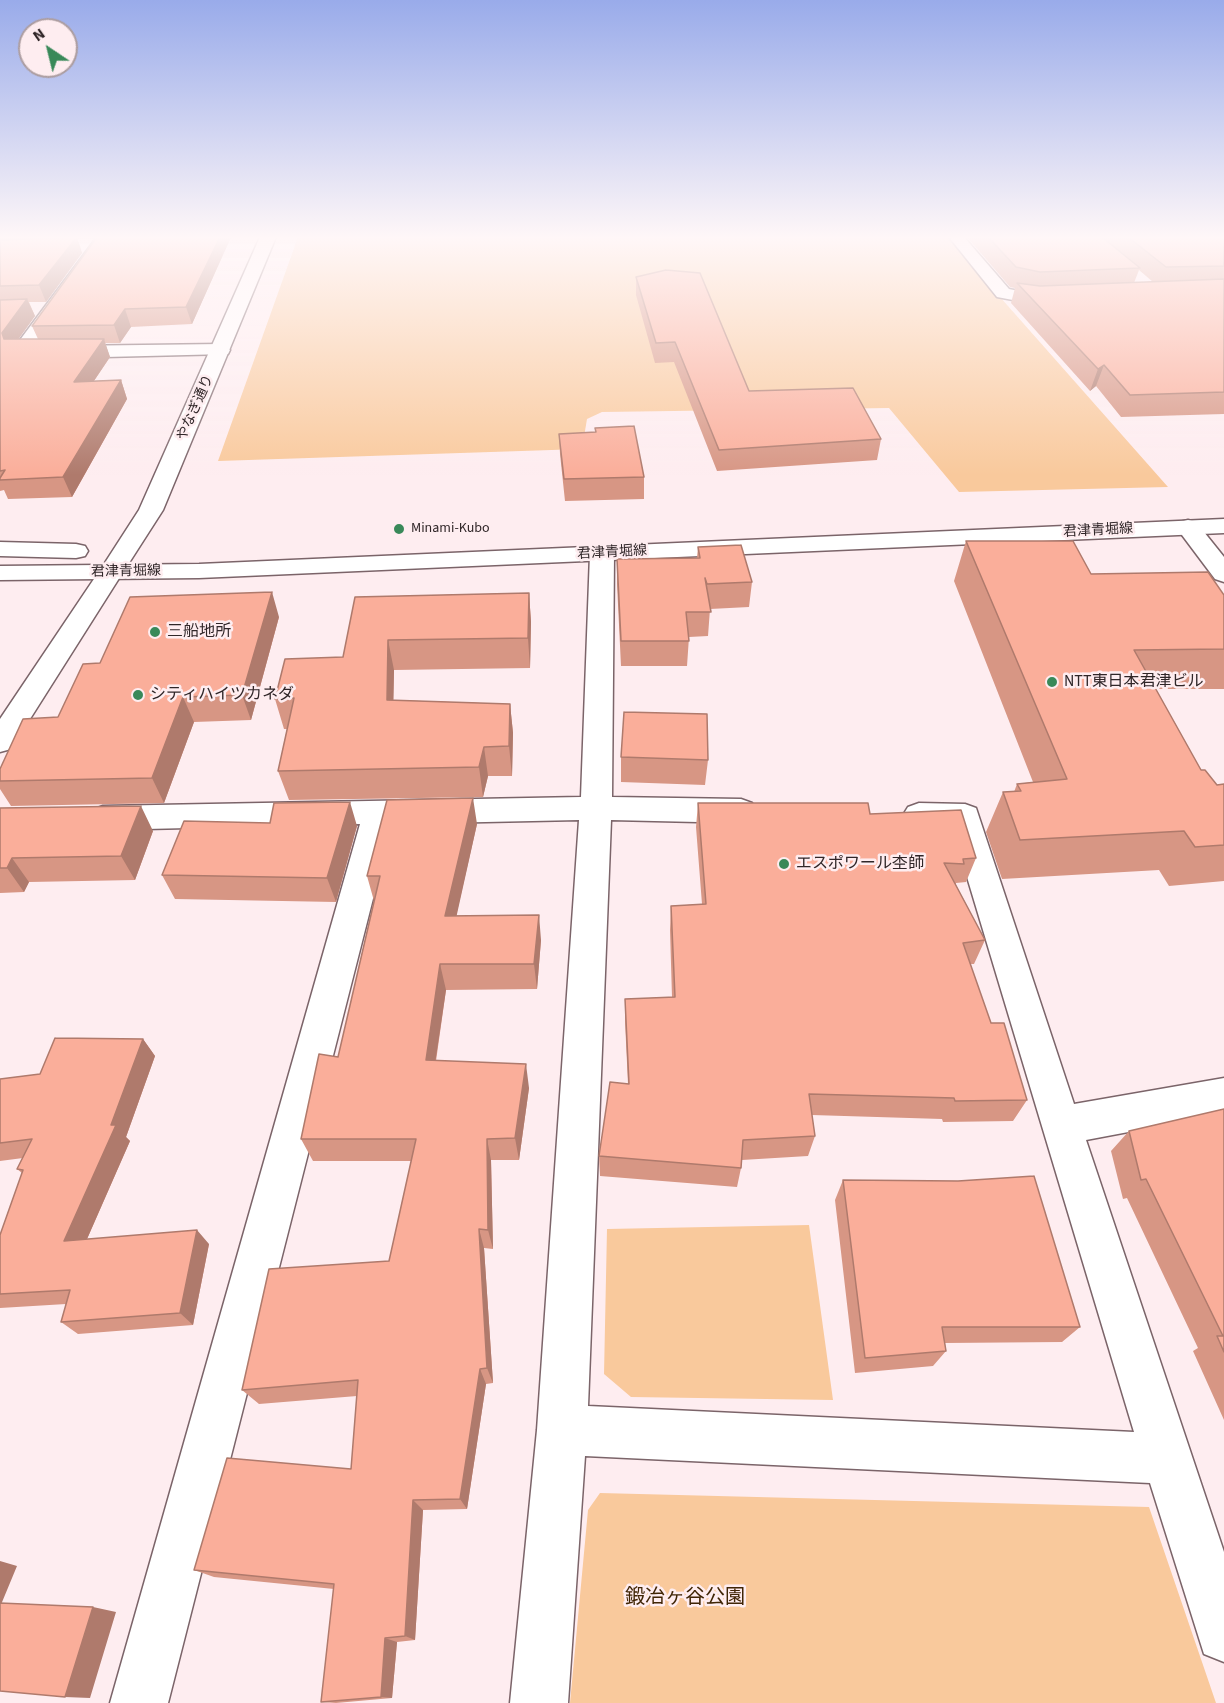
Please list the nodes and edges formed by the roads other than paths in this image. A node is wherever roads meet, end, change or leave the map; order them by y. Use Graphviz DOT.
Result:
graph roads {
  1 [pos="47,316"];
  2 [pos="235,316"];
  3 [pos="221,350"];
  4 [pos="1224,508"];
  5 [pos="1224,526"];
  6 [pos="1188,527"];
  7 [pos="0,549"];
  8 [pos="602,554"];
  9 [pos="118,561"];
  10 [pos="0,573"];
  11 [pos="1224,574"];
  12 [pos="0,742"];
  13 [pos="596,808"];
  14 [pos="379,812"];
  15 [pos="774,812"];
  16 [pos="893,815"];
  17 [pos="71,818"];
  18 [pos="1224,1096"];
  19 [pos="1060,1125"];
  20 [pos="562,1430"];
  21 [pos="1168,1459"];
  22 [pos="1224,1634"];
  23 [pos="139,1703"];
  24 [pos="539,1703"];
  1 -- 3 [label="street"];
  2 -- 3 [label="street, やなぎ通り"];
  3 -- 9 [label="street, やなぎ通り"];
  4 -- 9 [label="street, 君津青堀線"];
  5 -- 6 [label="street, 君津青堀線"];
  6 -- 8 [label="street, 君津青堀線"];
  6 -- 11 [label="street"];
  7 -- 9 [label="street, 君津青堀線"];
  8 -- 9 [label="street, 君津青堀線"];
  8 -- 13 [label="street"];
  9 -- 10 [label="street, 君津青堀線"];
  9 -- 12 [label="street, やなぎ通り"];
  13 -- 14 [label="street"];
  13 -- 15 [label="street"];
  13 -- 20 [label="street"];
  14 -- 17 [label="street"];
  14 -- 23 [label="street"];
  16 -- 19 [label="street"];
  18 -- 19 [label="street"];
  19 -- 21 [label="street"];
  20 -- 21 [label="street"];
  20 -- 24 [label="street"];
  21 -- 22 [label="street"];
}
